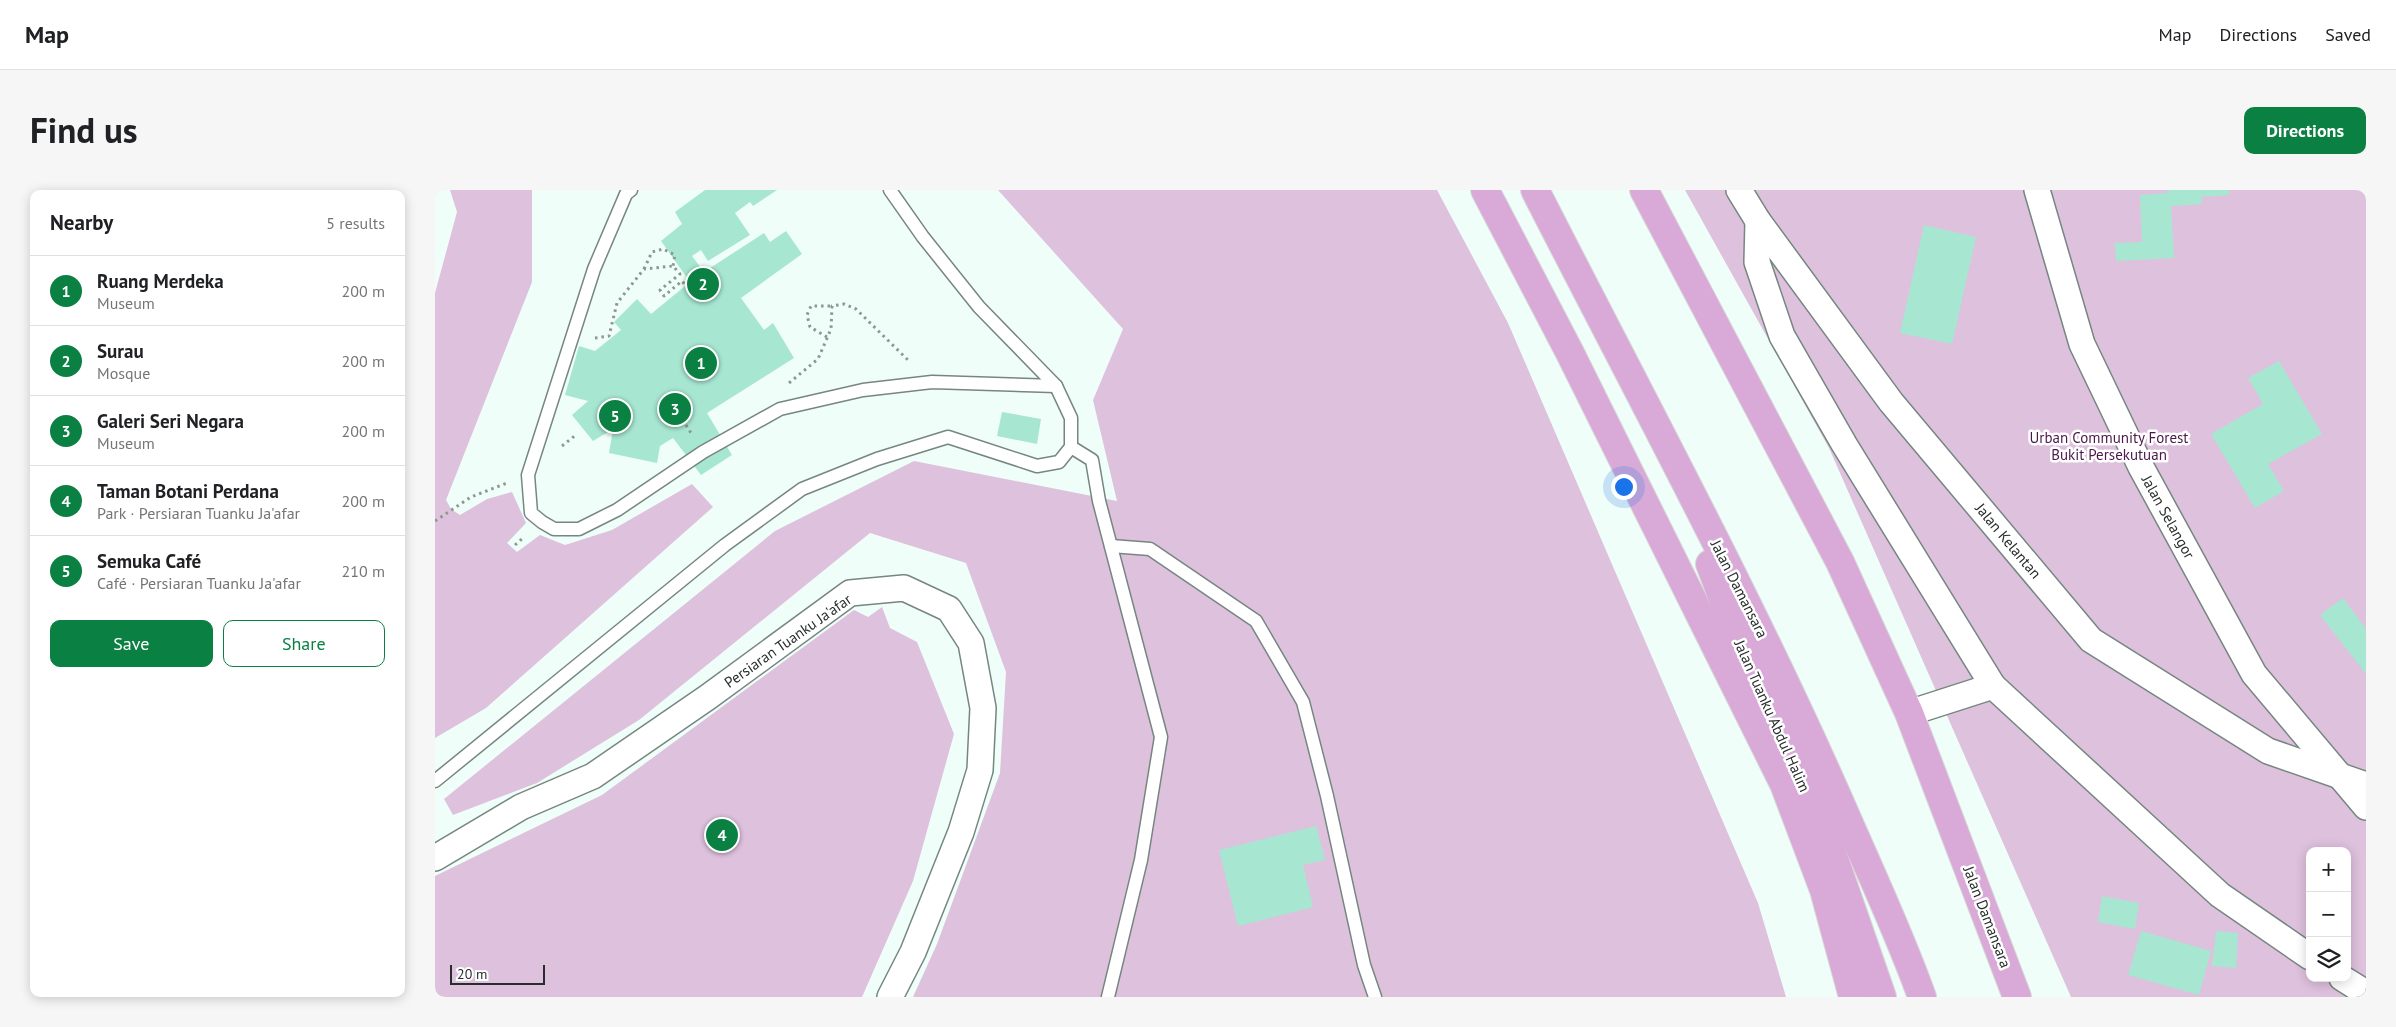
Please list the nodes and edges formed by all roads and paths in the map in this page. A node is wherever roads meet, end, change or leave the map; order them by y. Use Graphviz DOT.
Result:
graph roads {
  1 [pos="631,190"];
  2 [pos="890,190"];
  3 [pos="1485,190"];
  4 [pos="1535,190"];
  5 [pos="1644,190"];
  6 [pos="1739,190"];
  7 [pos="2037,190"];
  8 [pos="1758,220"];
  9 [pos="673,266"];
  10 [pos="644,269"];
  11 [pos="685,285"];
  12 [pos="832,306"];
  13 [pos="574,331"];
  14 [pos="827,337"];
  15 [pos="932,382"];
  16 [pos="1056,386"];
  17 [pos="780,409"];
  18 [pos="1659,435"];
  19 [pos="1071,447"];
  20 [pos="528,475"];
  21 [pos="435,521"];
  22 [pos="527,535"];
  23 [pos="515,545"];
  24 [pos="1111,546"];
  25 [pos="1993,686"];
  26 [pos="1909,713"];
  27 [pos="2339,775"];
  28 [pos="435,781"];
  29 [pos="2366,785"];
  30 [pos="2366,807"];
  31 [pos="435,858"];
  32 [pos="2306,954"];
  33 [pos="2348,982"];
  34 [pos="2366,993"];
  35 [pos="890,997"];
  36 [pos="1108,997"];
  37 [pos="1375,997"];
  38 [pos="1853,997"];
  39 [pos="1882,997"];
  40 [pos="1922,997"];
  41 [pos="2017,997"];
  1 -- 13 [label="lane"];
  2 -- 16 [label="lane"];
  3 -- 38 [label="main road"];
  4 -- 18 [label="main road, Jalan Damansara"];
  5 -- 26 [label="main road, Jalan Damansara"];
  6 -- 8 [label="street, Jalan Kelantan"];
  7 -- 27 [label="street, Jalan Selangor"];
  8 -- 25 [label="street"];
  8 -- 27 [label="street, Jalan Kelantan"];
  9 -- 10 [label="path"];
  9 -- 10 [label="path"];
  9 -- 11 [label="path"];
  10 -- 13 [label="path"];
  12 -- 14 [label="path"];
  12 -- 14 [label="path"];
  12 -- 15 [label="path"];
  13 -- 20 [label="lane"];
  14 -- 17 [label="path"];
  15 -- 16 [label="lane"];
  15 -- 17 [label="lane"];
  16 -- 19 [label="lane"];
  17 -- 20 [label="lane"];
  18 -- 39 [label="main road, Jalan Tuanku Abdul Halim"];
  18 -- 40 [label="main road, Jalan Damansara"];
  19 -- 24 [label="lane"];
  19 -- 28 [label="lane"];
  20 -- 21 [label="path"];
  22 -- 23 [label="path"];
  24 -- 36 [label="lane"];
  24 -- 37 [label="lane"];
  25 -- 26 [label="street"];
  25 -- 32 [label="street"];
  26 -- 41 [label="main road, Jalan Damansara"];
  27 -- 29 [label="street, Jalan Kelantan"];
  27 -- 30 [label="street, Jalan Selangor"];
  31 -- 35 [label="street, Persiaran Tuanku Ja'afar"];
  33 -- 34 [label="street"];
}
